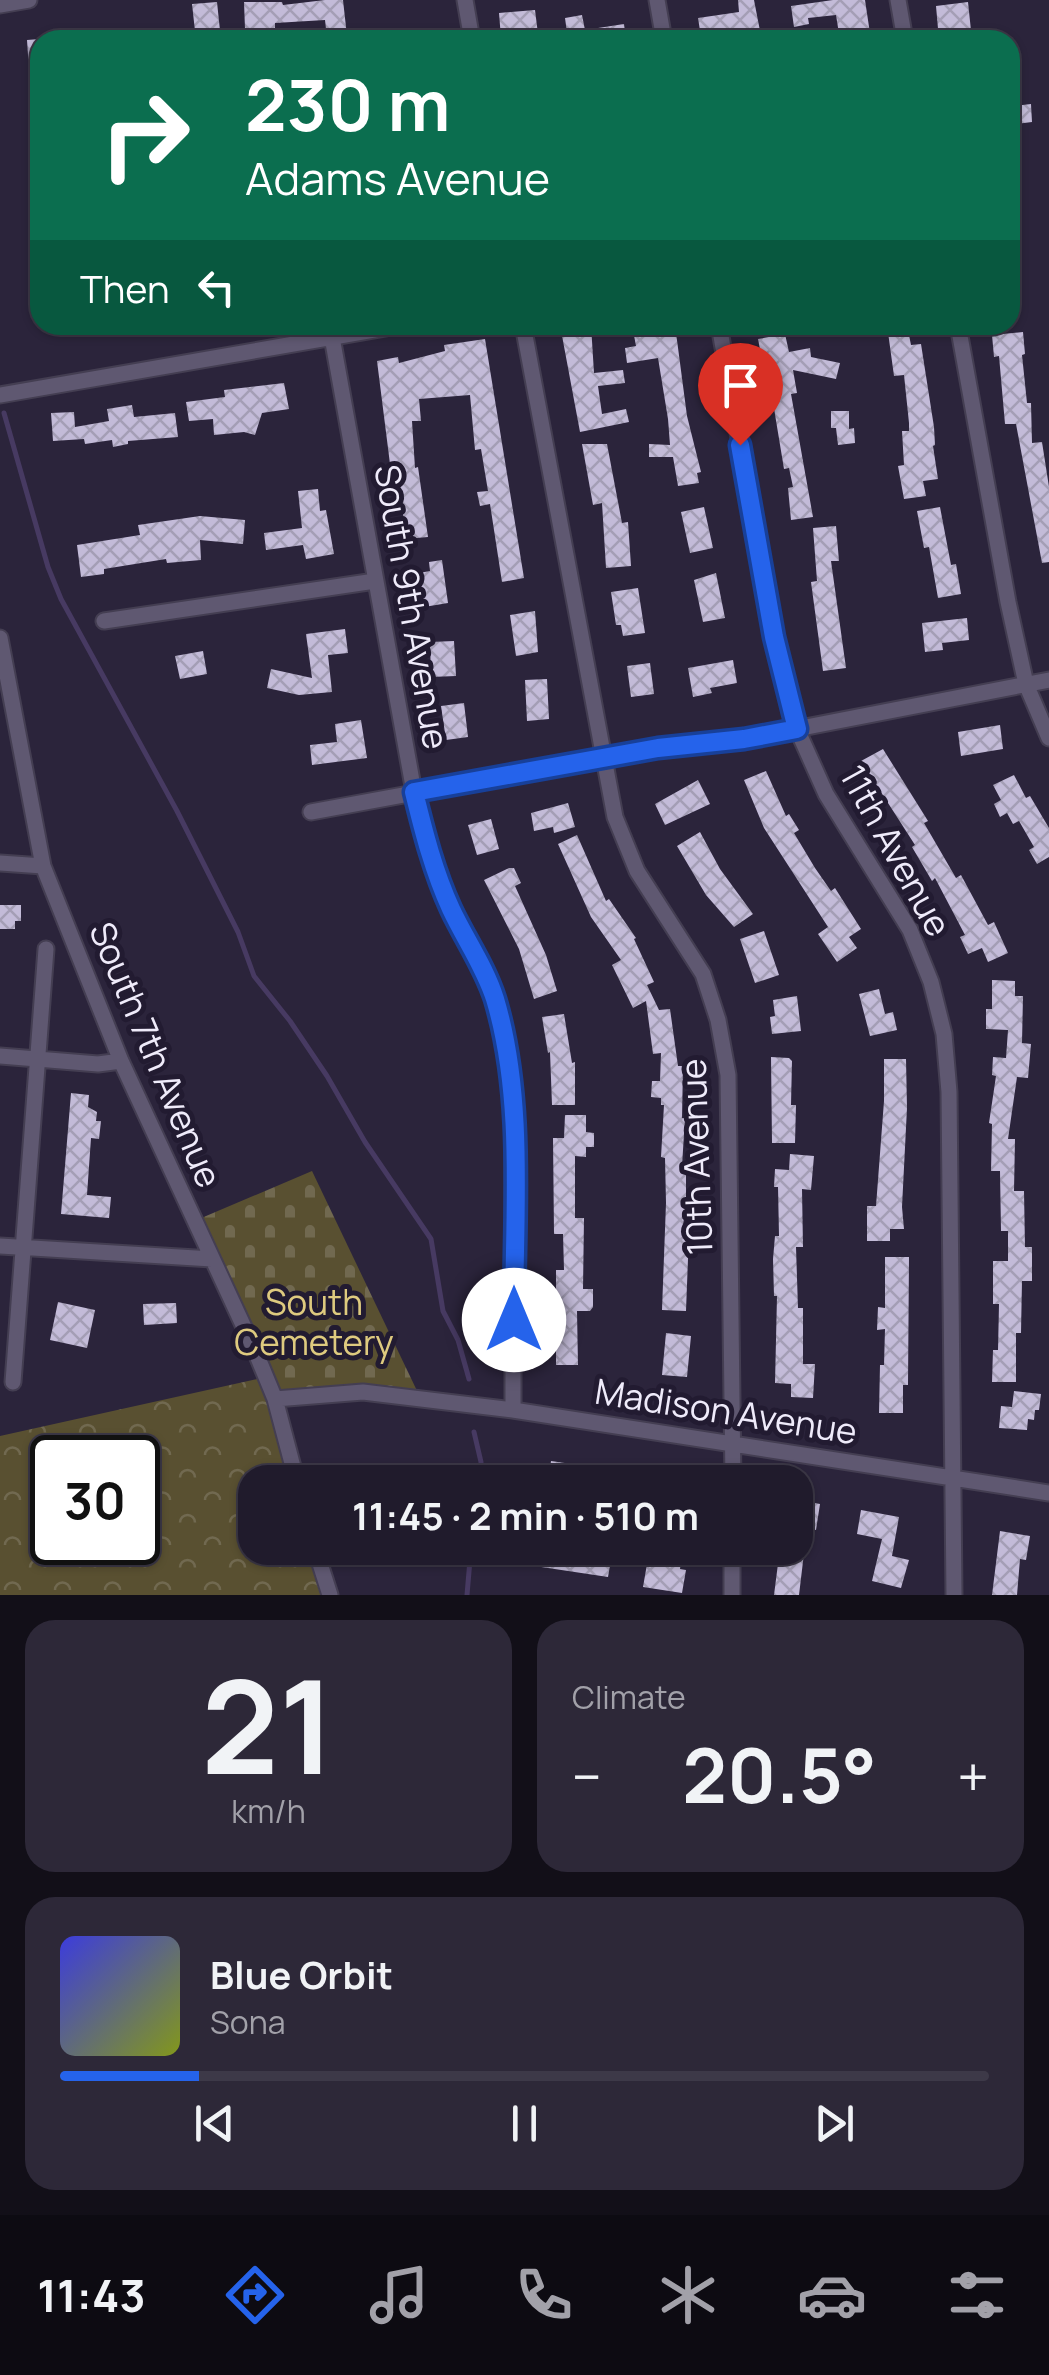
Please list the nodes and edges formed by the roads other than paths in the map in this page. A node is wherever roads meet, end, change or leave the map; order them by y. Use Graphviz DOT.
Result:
graph roads {
  1 [pos="30,0"];
  2 [pos="465,0"];
  3 [pos="657,0"];
  4 [pos="898,0"];
  5 [pos="0,5"];
  6 [pos="470,30"];
  7 [pos="662,30"];
  8 [pos="904,30"];
  9 [pos="344,335"];
  10 [pos="526,335"];
  11 [pos="721,335"];
  12 [pos="960,335"];
  13 [pos="332,337"];
  14 [pos="0,395"];
  15 [pos="375,581"];
  16 [pos="104,621"];
  17 [pos="0,638"];
  18 [pos="4,675"];
  19 [pos="1049,680"];
  20 [pos="1026,684"];
  21 [pos="797,729"];
  22 [pos="1049,738"];
  23 [pos="602,758"];
  24 [pos="414,792"];
  25 [pos="311,812"];
  26 [pos="0,864"];
  27 [pos="43,866"];
  28 [pos="46,949"];
  29 [pos="0,1056"];
  30 [pos="36,1059"];
  31 [pos="121,1061"];
  32 [pos="0,1246"];
  33 [pos="21,1248"];
  34 [pos="212,1259"];
  35 [pos="14,1382"];
  36 [pos="274,1399"];
  37 [pos="513,1410"];
  38 [pos="733,1443"];
  39 [pos="292,1465"];
  40 [pos="733,1465"];
  41 [pos="954,1478"];
  42 [pos="1049,1493"];
  43 [pos="320,1565"];
  44 [pos="732,1565"];
  45 [pos="330,1595"];
  46 [pos="732,1595"];
  47 [pos="954,1595"];
  1 -- 5 [label="street"];
  2 -- 6 [label="street"];
  3 -- 7 [label="street"];
  4 -- 8 [label="street"];
  9 -- 13 [label="street"];
  10 -- 23 [label="street, 10th Avenue"];
  11 -- 21 [label="street, 11th Avenue"];
  12 -- 20 [label="street"];
  13 -- 14 [label="street"];
  13 -- 15 [label="street, South 9th Avenue"];
  15 -- 16 [label="street"];
  15 -- 24 [label="street, South 9th Avenue"];
  17 -- 18 [label="street, South 7th Avenue"];
  18 -- 27 [label="street, South 7th Avenue"];
  19 -- 20 [label="street"];
  20 -- 21 [label="street"];
  20 -- 22 [label="street"];
  21 -- 23 [label="street"];
  21 -- 41 [label="street, 11th Avenue"];
  23 -- 24 [label="street"];
  23 -- 38 [label="street, 10th Avenue"];
  24 -- 25 [label="street"];
  24 -- 37 [label="street, South 9th Avenue"];
  26 -- 27 [label="street"];
  27 -- 31 [label="street, South 7th Avenue"];
  28 -- 30 [label="street"];
  29 -- 30 [label="street"];
  30 -- 31 [label="street"];
  30 -- 33 [label="street"];
  31 -- 34 [label="street, South 7th Avenue"];
  32 -- 33 [label="street"];
  33 -- 34 [label="street"];
  33 -- 35 [label="street"];
  34 -- 36 [label="street, South 7th Avenue"];
  36 -- 37 [label="street, Madison Avenue"];
  36 -- 39 [label="street, South 7th Avenue"];
  37 -- 38 [label="street, Madison Avenue"];
  38 -- 40 [label="street, 10th Avenue"];
  38 -- 41 [label="street, Madison Avenue"];
  41 -- 42 [label="street, Madison Avenue"];
  41 -- 47 [label="street, 11th Avenue"];
  43 -- 45 [label="street"];
  44 -- 46 [label="street"];
}
